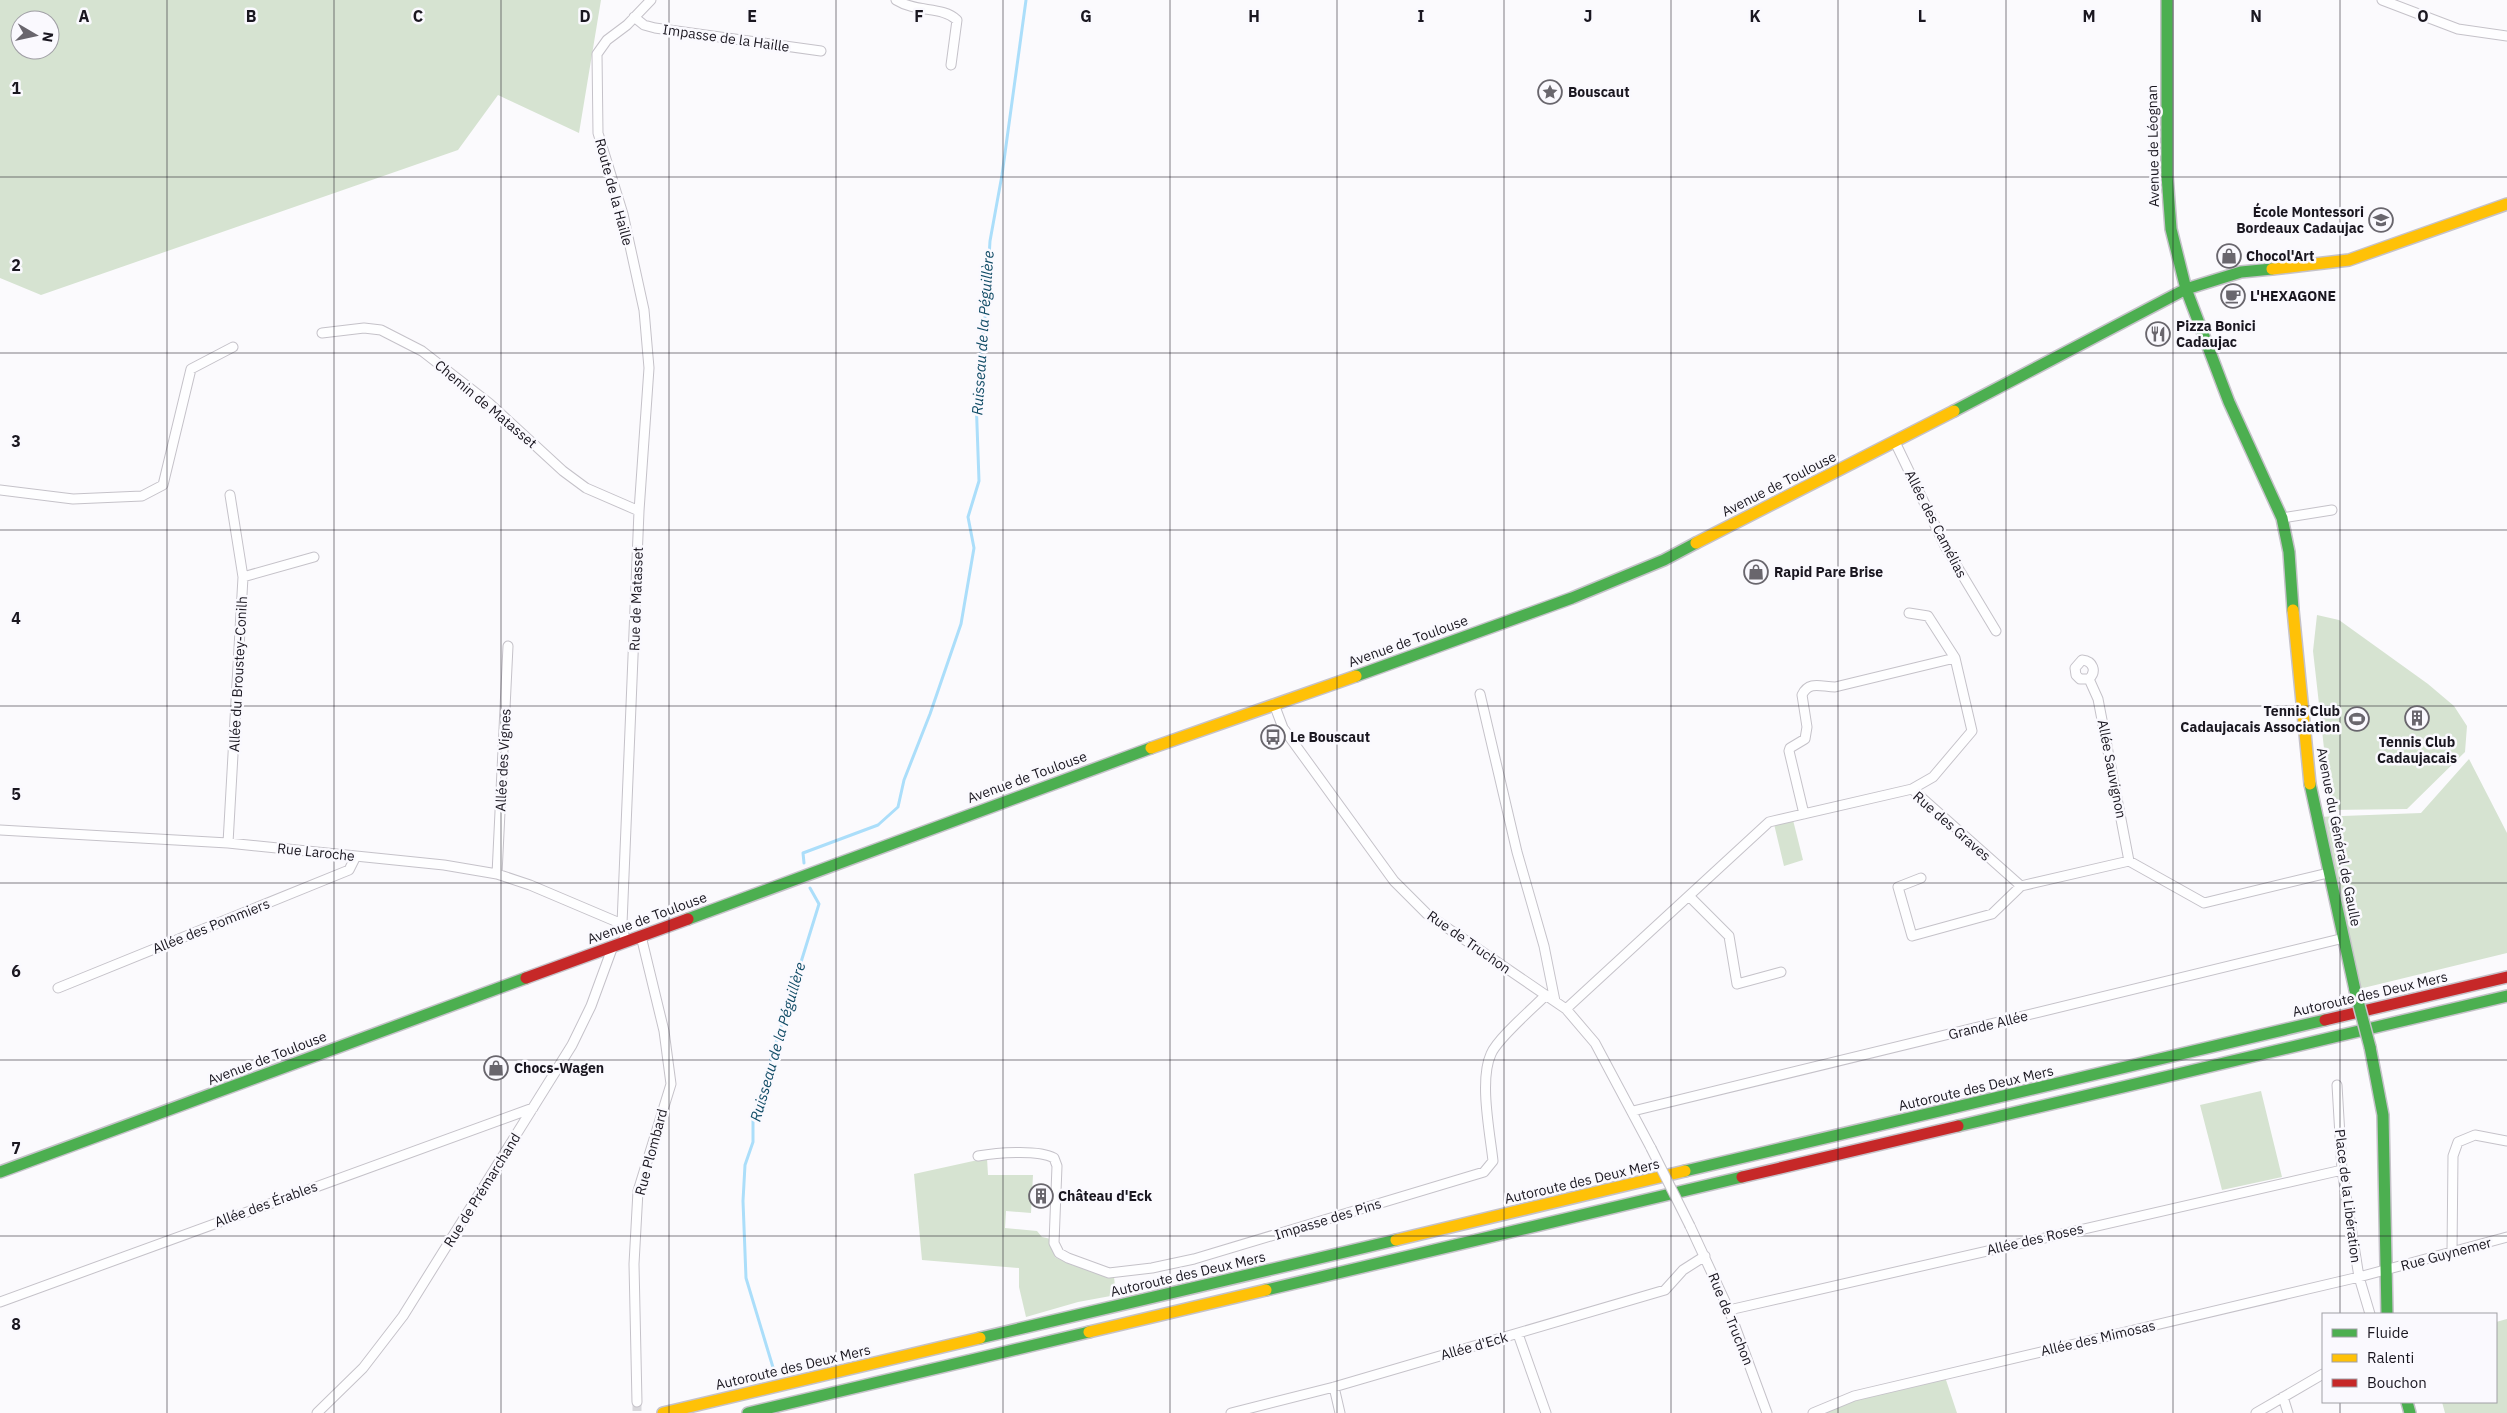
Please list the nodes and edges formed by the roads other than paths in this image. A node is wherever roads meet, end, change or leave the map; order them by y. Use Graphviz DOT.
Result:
graph roads {
  1 [pos="650,0"];
  2 [pos="896,0"];
  3 [pos="2167,0"];
  4 [pos="2382,0"];
  5 [pos="634,18"];
  6 [pos="2507,36"];
  7 [pos="821,51"];
  8 [pos="951,65"];
  9 [pos="2507,204"];
  10 [pos="632,257"];
  11 [pos="2186,289"];
  12 [pos="322,333"];
  13 [pos="233,347"];
  14 [pos="1895,442"];
  15 [pos="0,490"];
  16 [pos="230,496"];
  17 [pos="2332,510"];
  18 [pos="639,511"];
  19 [pos="2282,518"];
  20 [pos="314,557"];
  21 [pos="243,577"];
  22 [pos="1909,613"];
  23 [pos="1996,631"];
  24 [pos="508,646"];
  25 [pos="1955,658"];
  26 [pos="2089,679"];
  27 [pos="1480,694"];
  28 [pos="1274,704"];
  29 [pos="1912,789"];
  30 [pos="1804,814"];
  31 [pos="0,830"];
  32 [pos="228,843"];
  33 [pos="356,856"];
  34 [pos="2129,861"];
  35 [pos="2328,873"];
  36 [pos="498,874"];
  37 [pos="1921,878"];
  38 [pos="2022,886"];
  39 [pos="1688,896"];
  40 [pos="622,924"];
  41 [pos="641,936"];
  42 [pos="2344,938"];
  43 [pos="625,941"];
  44 [pos="613,946"];
  45 [pos="1781,972"];
  46 [pos="2507,977"];
  47 [pos="58,988"];
  48 [pos="1546,995"];
  49 [pos="2507,996"];
  50 [pos="1555,1001"];
  51 [pos="1566,1009"];
  52 [pos="2337,1085"];
  53 [pos="533,1108"];
  54 [pos="1633,1111"];
  55 [pos="2507,1141"];
  56 [pos="978,1156"];
  57 [pos="2342,1170"];
  58 [pos="0,1172"];
  59 [pos="2507,1238"];
  60 [pos="2452,1251"];
  61 [pos="1705,1256"];
  62 [pos="2385,1270"];
  63 [pos="2359,1277"];
  64 [pos="0,1302"];
  65 [pos="1729,1310"];
  66 [pos="2370,1313"];
  67 [pos="2387,1313"];
  68 [pos="1518,1334"];
  69 [pos="2322,1375"];
  70 [pos="1334,1387"];
  71 [pos="2283,1397"];
  72 [pos="637,1402"];
  73 [pos="317,1413"];
  74 [pos="663,1413"];
  75 [pos="748,1413"];
  76 [pos="1231,1413"];
  77 [pos="1340,1413"];
  78 [pos="1546,1413"];
  79 [pos="1767,1413"];
  80 [pos="1813,1413"];
  81 [pos="2256,1413"];
  82 [pos="2288,1413"];
  1 -- 5 [label="street, Route de la Haille"];
  2 -- 8 [label="street"];
  3 -- 11 [label="main road, Avenue de Léognan"];
  4 -- 6 [label="street"];
  5 -- 7 [label="street, Impasse de la Haille"];
  5 -- 10 [label="street, Route de la Haille"];
  9 -- 11 [label="main road"];
  10 -- 18 [label="street, Rue de Matasset"];
  11 -- 14 [label="main road, Avenue de Toulouse"];
  11 -- 19 [label="main road, Avenue du Général de Gaulle"];
  12 -- 18 [label="street, Chemin de Matasset"];
  13 -- 15 [label="street"];
  14 -- 23 [label="street, Allée des Camélias"];
  14 -- 28 [label="main road, Avenue de Toulouse"];
  16 -- 21 [label="street"];
  17 -- 19 [label="street"];
  18 -- 40 [label="street, Rue de Matasset"];
  19 -- 35 [label="main road, Avenue du Général de Gaulle"];
  20 -- 21 [label="street, Allée du Broustey-Conilh"];
  21 -- 32 [label="street, Allée du Broustey-Conilh"];
  22 -- 25 [label="street"];
  24 -- 36 [label="street, Allée des Vignes"];
  25 -- 29 [label="street"];
  25 -- 30 [label="street"];
  26 -- 34 [label="street, Allée Sauvignon"];
  27 -- 50 [label="street"];
  28 -- 41 [label="main road, Avenue de Toulouse"];
  28 -- 48 [label="street, Rue de Truchon"];
  29 -- 30 [label="street, Rue des Graves"];
  29 -- 38 [label="street, Rue des Graves"];
  30 -- 39 [label="street, Rue des Graves"];
  31 -- 32 [label="street, Rue Laroche"];
  32 -- 33 [label="street, Rue Laroche"];
  33 -- 36 [label="street, Rue Laroche"];
  33 -- 47 [label="street, Allée des Pommiers"];
  34 -- 35 [label="street"];
  34 -- 38 [label="street"];
  35 -- 42 [label="main road, Avenue du Général de Gaulle"];
  36 -- 40 [label="street, Rue Laroche"];
  37 -- 38 [label="street"];
  39 -- 45 [label="street"];
  39 -- 51 [label="street, Rue des Graves"];
  40 -- 43 [label="street, Rue de Matasset"];
  41 -- 43 [label="main road, Avenue de Toulouse"];
  41 -- 72 [label="street, Rue Plombard"];
  42 -- 54 [label="street, Grande Allée"];
  42 -- 62 [label="main road, Avenue du Général de Gaulle, bridge"];
  43 -- 44 [label="main road, Avenue de Toulouse"];
  44 -- 53 [label="street, Rue de Prémarchand"];
  44 -- 58 [label="main road, Avenue de Toulouse"];
  46 -- 74 [label="main road, Autoroute des Deux Mers"];
  48 -- 50 [label="street, Rue de Truchon"];
  48 -- 56 [label="street, Impasse des Pins"];
  49 -- 75 [label="main road"];
  50 -- 51 [label="street, Rue de Truchon"];
  51 -- 54 [label="street, Rue de Truchon"];
  52 -- 57 [label="street, Place de la Libération"];
  53 -- 64 [label="street, Allée des Érables"];
  53 -- 73 [label="street, Rue de Prémarchand"];
  54 -- 61 [label="street, Rue de Truchon, bridge"];
  55 -- 60 [label="street"];
  57 -- 63 [label="street, Place de la Libération"];
  57 -- 65 [label="street, Allée des Roses"];
  59 -- 60 [label="street, Rue Guynemer"];
  60 -- 62 [label="street, Rue Guynemer"];
  61 -- 65 [label="street, Rue de Truchon"];
  61 -- 68 [label="street, Allée d'Eck"];
  62 -- 63 [label="street, Allée des Mimosas"];
  62 -- 67 [label="main road"];
  63 -- 66 [label="street, Place de la Libération"];
  63 -- 80 [label="street, Allée des Mimosas"];
  65 -- 79 [label="street, Rue de Truchon"];
  68 -- 70 [label="street, Allée d'Eck"];
  68 -- 78 [label="street"];
  69 -- 71 [label="street"];
  70 -- 76 [label="street, Allée d'Eck"];
  70 -- 77 [label="street"];
  71 -- 81 [label="street"];
  71 -- 82 [label="street"];
}
